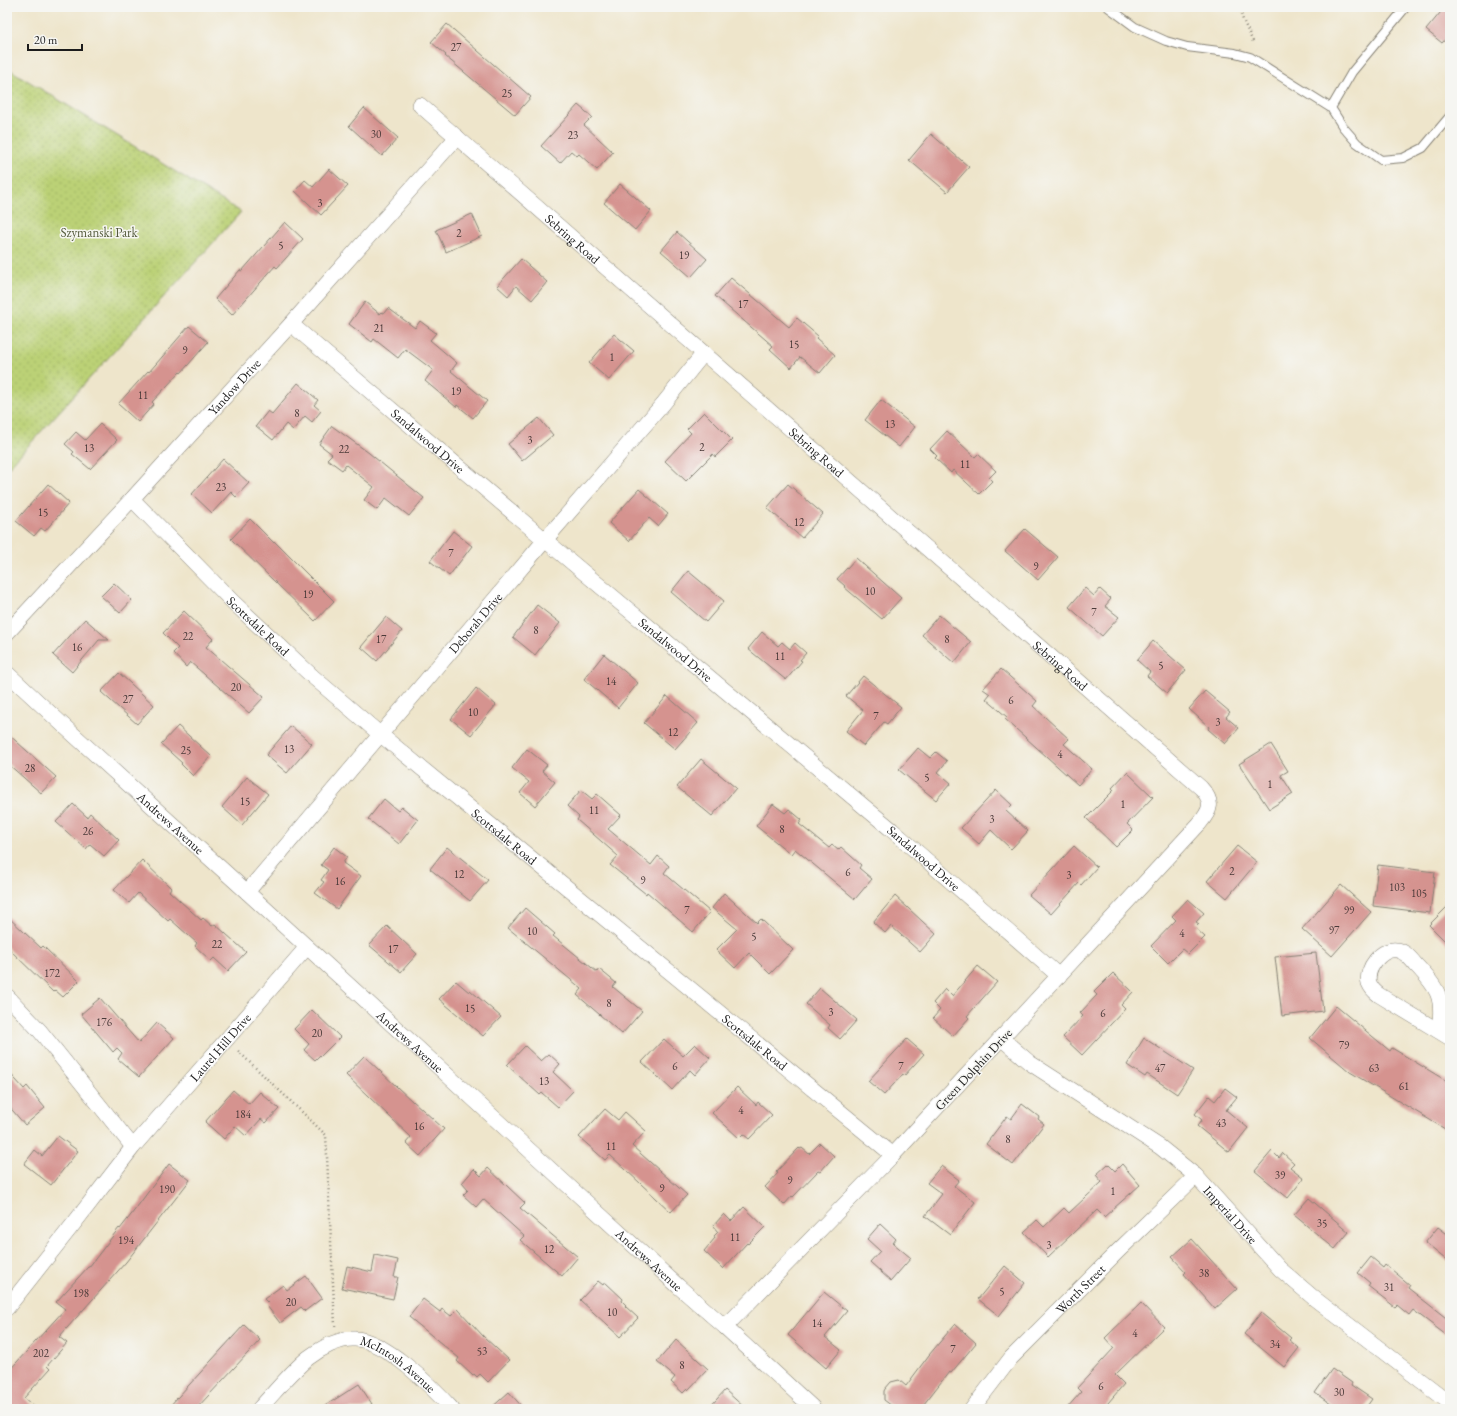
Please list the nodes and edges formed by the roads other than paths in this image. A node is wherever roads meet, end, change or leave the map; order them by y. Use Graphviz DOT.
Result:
graph roads {
  1 [pos="1108,7"];
  2 [pos="1406,7"];
  3 [pos="420,104"];
  4 [pos="1330,108"];
  5 [pos="1450,116"];
  6 [pos="457,137"];
  7 [pos="291,324"];
  8 [pos="704,353"];
  9 [pos="132,499"];
  10 [pos="545,540"];
  11 [pos="7,633"];
  12 [pos="7,673"];
  13 [pos="381,736"];
  14 [pos="1210,803"];
  15 [pos="247,892"];
  16 [pos="307,947"];
  17 [pos="1059,976"];
  18 [pos="7,996"];
  19 [pos="1444,1034"];
  20 [pos="1002,1038"];
  21 [pos="133,1147"];
  22 [pos="893,1155"];
  23 [pos="1196,1176"];
  24 [pos="7,1308"];
  25 [pos="725,1327"];
  26 [pos="1450,1403"];
  27 [pos="259,1409"];
  28 [pos="452,1409"];
  29 [pos="814,1409"];
  30 [pos="972,1409"];
  1 -- 4 [label="lane"];
  2 -- 4 [label="lane"];
  3 -- 6 [label="street, Sebring Road"];
  4 -- 5 [label="lane"];
  6 -- 7 [label="street, Yandow Drive"];
  6 -- 8 [label="street, Sebring Road"];
  7 -- 9 [label="street, Yandow Drive"];
  7 -- 10 [label="street, Sandalwood Drive"];
  8 -- 10 [label="street, Deborah Drive"];
  8 -- 14 [label="street, Sebring Road"];
  9 -- 11 [label="street, Yandow Drive"];
  9 -- 13 [label="street, Scottsdale Road"];
  10 -- 13 [label="street, Deborah Drive"];
  10 -- 17 [label="street, Sandalwood Drive"];
  12 -- 15 [label="street, Andrews Avenue"];
  13 -- 15 [label="street, Deborah Drive"];
  13 -- 22 [label="street, Scottsdale Road"];
  14 -- 17 [label="street, Green Dolphin Drive"];
  15 -- 16 [label="street, Andrews Avenue"];
  16 -- 21 [label="street, Laurel Hill Drive"];
  16 -- 25 [label="street, Andrews Avenue"];
  17 -- 20 [label="street, Green Dolphin Drive"];
  18 -- 21 [label="street"];
  19 -- 19 [label="street"];
  20 -- 22 [label="street, Green Dolphin Drive"];
  20 -- 23 [label="street, Imperial Drive"];
  21 -- 24 [label="street, Laurel Hill Drive"];
  22 -- 25 [label="street, Green Dolphin Drive"];
  23 -- 26 [label="street, Imperial Drive"];
  23 -- 30 [label="street, Worth Street"];
  25 -- 29 [label="street, Andrews Avenue"];
  27 -- 28 [label="street, McIntosh Avenue"];
}
